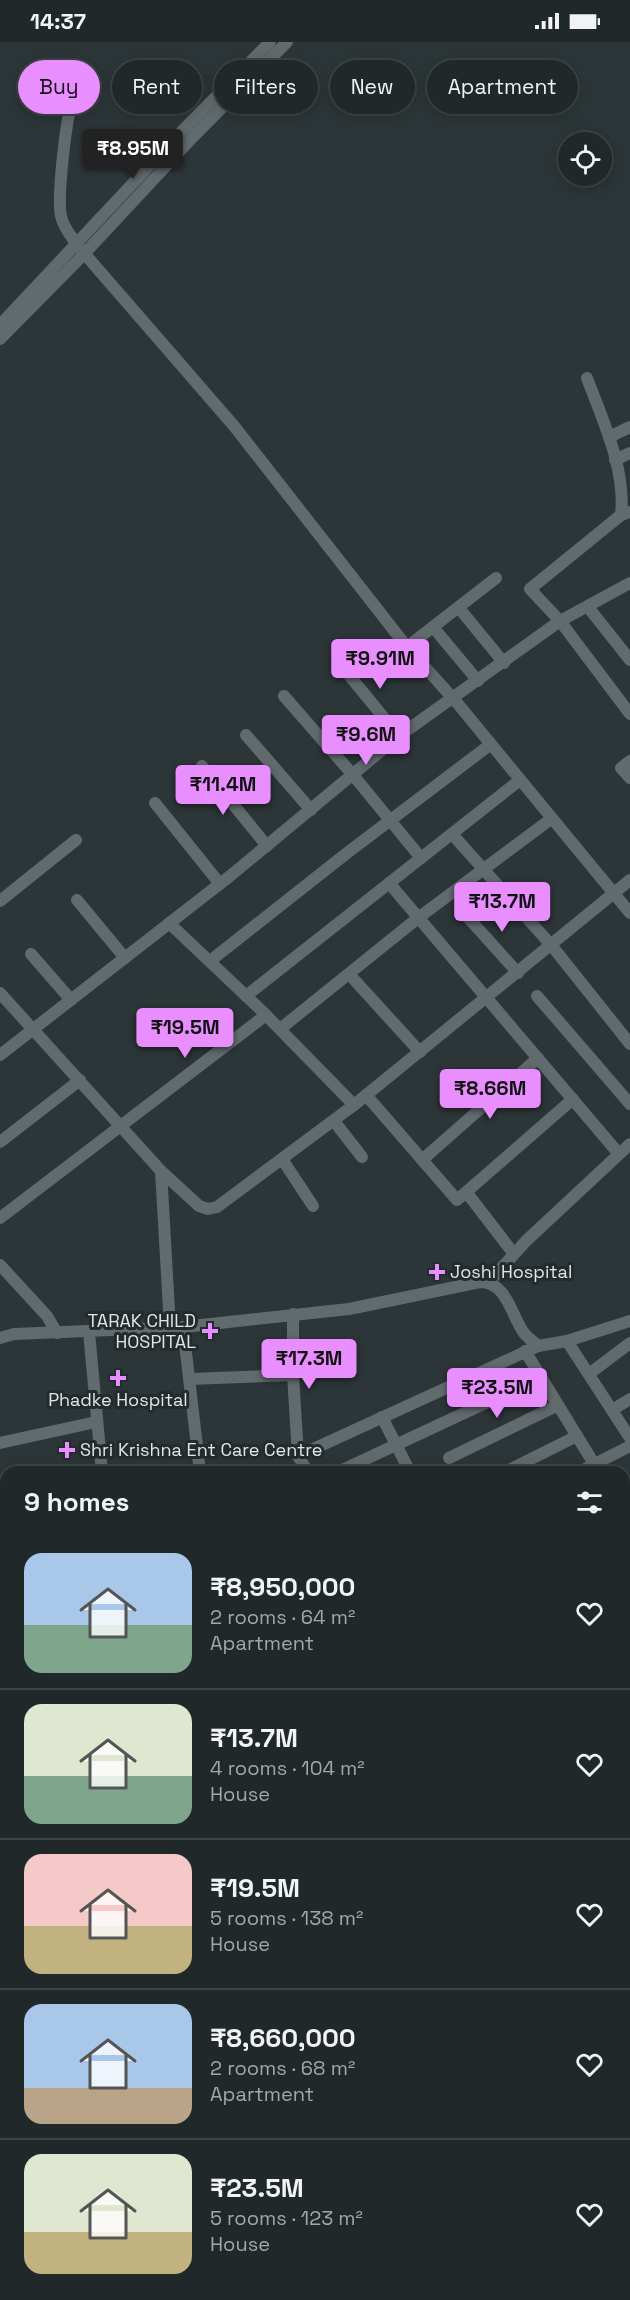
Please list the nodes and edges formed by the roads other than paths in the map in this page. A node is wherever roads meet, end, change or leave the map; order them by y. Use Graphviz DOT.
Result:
graph roads {
  1 [pos="270,42"];
  2 [pos="287,42"];
  3 [pos="68,114"];
  4 [pos="80,249"];
  5 [pos="0,325"];
  6 [pos="0,339"];
  7 [pos="587,378"];
  8 [pos="630,427"];
  9 [pos="609,437"];
  10 [pos="630,453"];
  11 [pos="615,460"];
  12 [pos="626,514"];
  13 [pos="496,579"];
  14 [pos="630,582"];
  15 [pos="588,607"];
  16 [pos="459,609"];
  17 [pos="560,621"];
  18 [pos="434,627"];
  19 [pos="407,647"];
  20 [pos="627,652"];
  21 [pos="339,663"];
  22 [pos="504,663"];
  23 [pos="478,681"];
  24 [pos="284,696"];
  25 [pos="453,699"];
  26 [pos="630,714"];
  27 [pos="246,735"];
  28 [pos="399,736"];
  29 [pos="490,744"];
  30 [pos="630,761"];
  31 [pos="202,766"];
  32 [pos="353,775"];
  33 [pos="630,778"];
  34 [pos="520,780"];
  35 [pos="155,803"];
  36 [pos="311,810"];
  37 [pos="391,819"];
  38 [pos="551,819"];
  39 [pos="452,834"];
  40 [pos="76,840"];
  41 [pos="267,846"];
  42 [pos="421,858"];
  43 [pos="483,870"];
  44 [pos="630,880"];
  45 [pos="389,883"];
  46 [pos="220,884"];
  47 [pos="613,894"];
  48 [pos="77,900"];
  49 [pos="0,901"];
  50 [pos="463,912"];
  51 [pos="630,913"];
  52 [pos="417,918"];
  53 [pos="169,923"];
  54 [pos="552,946"];
  55 [pos="31,954"];
  56 [pos="125,958"];
  57 [pos="210,961"];
  58 [pos="349,974"];
  59 [pos="518,974"];
  60 [pos="0,993"];
  61 [pos="246,996"];
  62 [pos="537,996"];
  63 [pos="487,999"];
  64 [pos="71,1000"];
  65 [pos="266,1016"];
  66 [pos="33,1029"];
  67 [pos="280,1029"];
  68 [pos="630,1044"];
  69 [pos="420,1052"];
  70 [pos="0,1055"];
  71 [pos="538,1058"];
  72 [pos="80,1080"];
  73 [pos="366,1095"];
  74 [pos="573,1099"];
  75 [pos="630,1104"];
  76 [pos="354,1105"];
  77 [pos="333,1120"];
  78 [pos="122,1127"];
  79 [pos="0,1142"];
  80 [pos="630,1144"];
  81 [pos="620,1154"];
  82 [pos="362,1157"];
  83 [pos="282,1159"];
  84 [pos="422,1160"];
  85 [pos="161,1171"];
  86 [pos="467,1192"];
  87 [pos="313,1206"];
  88 [pos="0,1218"];
  89 [pos="514,1254"];
  90 [pos="0,1265"];
  91 [pos="489,1282"];
  92 [pos="293,1314"];
  93 [pos="630,1322"];
  94 [pos="177,1327"];
  95 [pos="89,1332"];
  96 [pos="57,1333"];
  97 [pos="0,1338"];
  98 [pos="567,1341"];
  99 [pos="630,1343"];
  100 [pos="538,1346"];
  101 [pos="525,1351"];
  102 [pos="588,1374"];
  103 [pos="293,1375"];
  104 [pos="541,1377"];
  105 [pos="189,1379"];
  106 [pos="630,1399"];
  107 [pos="558,1405"];
  108 [pos="612,1410"];
  109 [pos="382,1417"];
  110 [pos="96,1422"];
  111 [pos="577,1436"];
  112 [pos="630,1438"];
  113 [pos="0,1443"];
  114 [pos="395,1445"];
  115 [pos="630,1446"];
  116 [pos="298,1456"];
  117 [pos="449,1458"];
  118 [pos="101,1466"];
  119 [pos="199,1466"];
  120 [pos="304,1466"];
  121 [pos="351,1466"];
  122 [pos="407,1466"];
  123 [pos="517,1466"];
  124 [pos="596,1466"];
  125 [pos="600,1466"];
  1 -- 4 [label="street"];
  2 -- 4 [label="street"];
  3 -- 4 [label="street"];
  4 -- 5 [label="street"];
  4 -- 6 [label="street"];
  4 -- 19 [label="street"];
  7 -- 9 [label="street"];
  8 -- 9 [label="street"];
  9 -- 11 [label="street"];
  10 -- 11 [label="street"];
  11 -- 12 [label="street"];
  12 -- 17 [label="street"];
  13 -- 16 [label="street"];
  14 -- 15 [label="street"];
  15 -- 17 [label="street"];
  15 -- 20 [label="street"];
  16 -- 18 [label="street"];
  16 -- 22 [label="street"];
  17 -- 22 [label="street"];
  17 -- 26 [label="street"];
  18 -- 19 [label="street"];
  18 -- 23 [label="street"];
  19 -- 25 [label="street"];
  21 -- 28 [label="street"];
  22 -- 23 [label="street"];
  23 -- 25 [label="street"];
  24 -- 32 [label="street"];
  25 -- 28 [label="street"];
  25 -- 29 [label="street"];
  27 -- 36 [label="street"];
  28 -- 32 [label="street"];
  29 -- 34 [label="street"];
  29 -- 37 [label="street"];
  30 -- 33 [label="street"];
  31 -- 41 [label="street"];
  32 -- 36 [label="street"];
  32 -- 37 [label="street"];
  34 -- 38 [label="street"];
  34 -- 39 [label="street"];
  35 -- 46 [label="street"];
  36 -- 41 [label="street"];
  37 -- 42 [label="street"];
  37 -- 57 [label="street"];
  38 -- 43 [label="street"];
  38 -- 47 [label="street"];
  39 -- 42 [label="street"];
  39 -- 43 [label="street"];
  40 -- 49 [label="street"];
  41 -- 46 [label="street"];
  42 -- 45 [label="street"];
  43 -- 52 [label="street"];
  43 -- 54 [label="street"];
  44 -- 47 [label="street"];
  45 -- 52 [label="street"];
  45 -- 61 [label="street"];
  46 -- 53 [label="street"];
  47 -- 51 [label="street"];
  47 -- 54 [label="street"];
  48 -- 56 [label="street"];
  50 -- 59 [label="street"];
  52 -- 58 [label="street"];
  52 -- 63 [label="street"];
  53 -- 56 [label="street"];
  53 -- 57 [label="street"];
  54 -- 59 [label="street"];
  54 -- 68 [label="street"];
  55 -- 64 [label="street"];
  56 -- 64 [label="street"];
  57 -- 61 [label="street"];
  58 -- 67 [label="street"];
  58 -- 69 [label="street"];
  59 -- 63 [label="street"];
  60 -- 66 [label="street"];
  61 -- 65 [label="street"];
  62 -- 75 [label="street"];
  63 -- 69 [label="street"];
  63 -- 71 [label="street"];
  64 -- 66 [label="street"];
  65 -- 67 [label="street"];
  65 -- 78 [label="street"];
  66 -- 70 [label="street"];
  66 -- 72 [label="street"];
  67 -- 76 [label="street"];
  69 -- 73 [label="street"];
  71 -- 74 [label="street"];
  71 -- 84 [label="street"];
  72 -- 78 [label="street"];
  72 -- 79 [label="street"];
  73 -- 76 [label="street"];
  73 -- 84 [label="street"];
  74 -- 81 [label="street"];
  74 -- 86 [label="street"];
  76 -- 77 [label="street"];
  77 -- 82 [label="street"];
  77 -- 83 [label="street"];
  78 -- 85 [label="street"];
  78 -- 88 [label="street"];
  80 -- 81 [label="street"];
  81 -- 89 [label="street"];
  83 -- 85 [label="street"];
  83 -- 87 [label="street"];
  84 -- 86 [label="street"];
  85 -- 94 [label="street"];
  86 -- 89 [label="street"];
  89 -- 91 [label="street"];
  90 -- 96 [label="street"];
  91 -- 92 [label="street"];
  91 -- 100 [label="street"];
  92 -- 94 [label="street"];
  92 -- 103 [label="street"];
  93 -- 98 [label="street"];
  94 -- 95 [label="street"];
  94 -- 105 [label="street"];
  95 -- 96 [label="street"];
  95 -- 110 [label="street"];
  96 -- 97 [label="street"];
  98 -- 100 [label="street"];
  98 -- 102 [label="street"];
  99 -- 102 [label="street"];
  100 -- 101 [label="street"];
  101 -- 104 [label="street"];
  101 -- 109 [label="street"];
  102 -- 108 [label="street"];
  103 -- 105 [label="street"];
  103 -- 116 [label="street"];
  104 -- 107 [label="street"];
  104 -- 114 [label="street"];
  105 -- 119 [label="street"];
  106 -- 108 [label="street"];
  107 -- 111 [label="street"];
  107 -- 117 [label="street"];
  108 -- 112 [label="street"];
  109 -- 114 [label="street"];
  109 -- 116 [label="street"];
  110 -- 113 [label="street"];
  110 -- 118 [label="street"];
  111 -- 123 [label="street"];
  111 -- 124 [label="street"];
  114 -- 121 [label="street"];
  114 -- 122 [label="street"];
  115 -- 125 [label="street"];
  116 -- 120 [label="street"];
}
